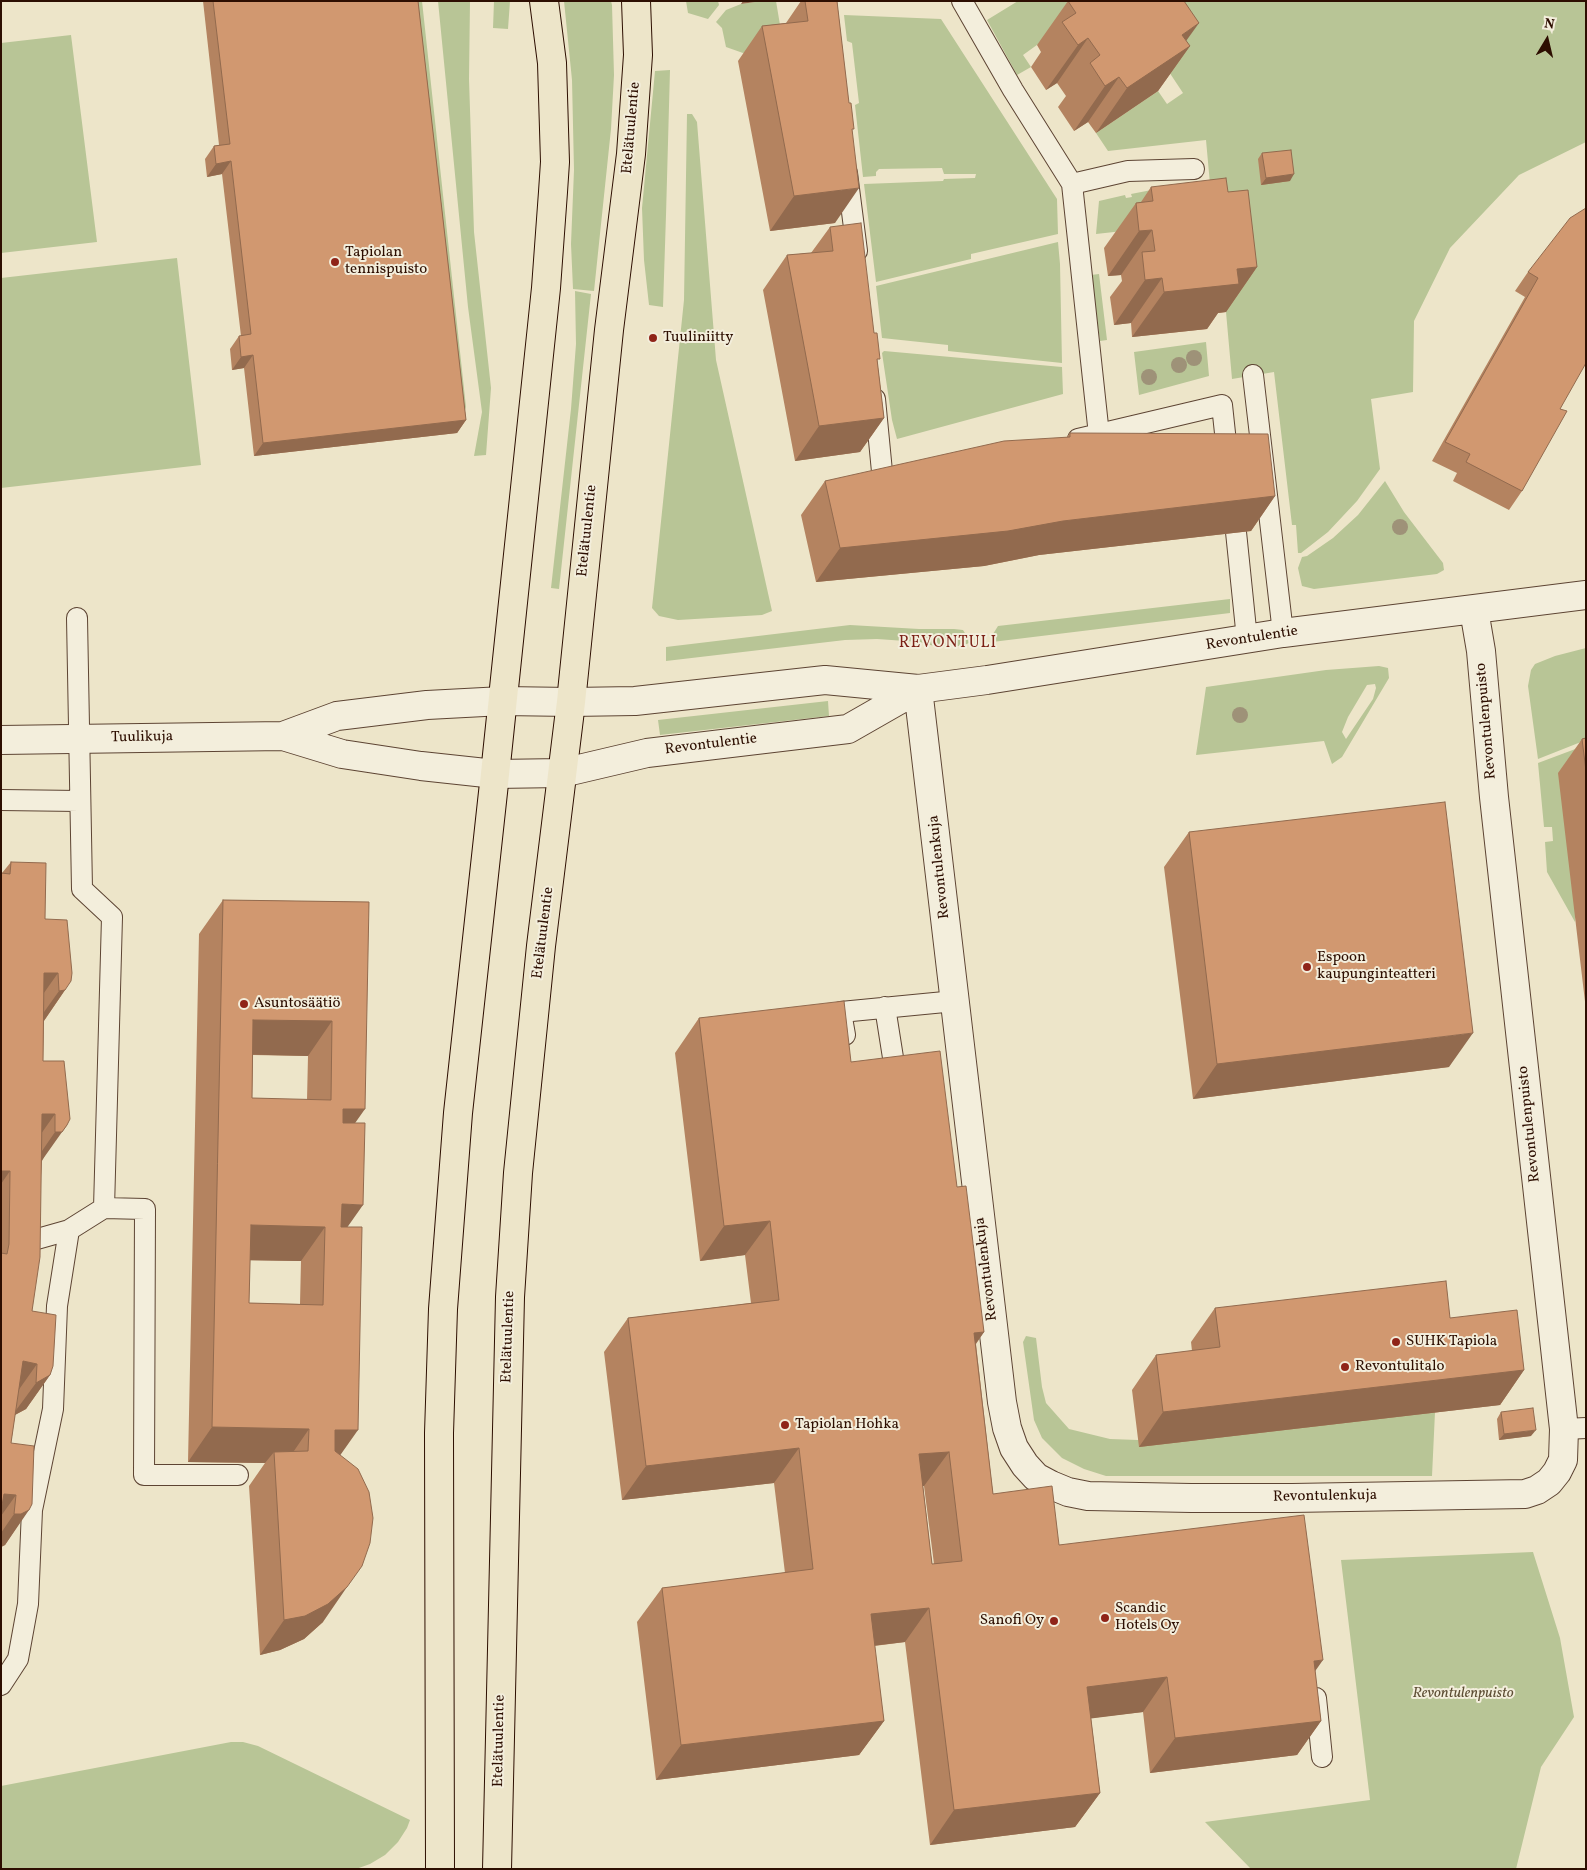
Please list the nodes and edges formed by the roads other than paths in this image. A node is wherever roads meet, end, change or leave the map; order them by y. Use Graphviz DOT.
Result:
graph roads {
  1 [pos="544,1"];
  2 [pos="636,1"];
  3 [pos="962,1"];
  4 [pos="845,151"];
  5 [pos="1194,168"];
  6 [pos="1072,184"];
  7 [pos="859,268"];
  8 [pos="1253,375"];
  9 [pos="873,383"];
  10 [pos="1099,435"];
  11 [pos="1062,443"];
  12 [pos="1229,468"];
  13 [pos="912,476"];
  14 [pos="1236,532"];
  15 [pos="1586,595"];
  16 [pos="1474,610"];
  17 [pos="77,618"];
  18 [pos="1283,634"];
  19 [pos="1247,639"];
  20 [pos="918,689"];
  21 [pos="503,701"];
  22 [pos="572,702"];
  23 [pos="283,736"];
  24 [pos="79,738"];
  25 [pos="1,740"];
  26 [pos="562,773"];
  27 [pos="495,774"];
  28 [pos="1,800"];
  29 [pos="79,801"];
  30 [pos="955,1000"];
  31 [pos="885,1007"];
  32 [pos="848,1055"];
  33 [pos="898,1088"];
  34 [pos="104,1208"];
  35 [pos="69,1230"];
  36 [pos="16,1245"];
  37 [pos="1575,1429"];
  38 [pos="238,1475"];
  39 [pos="1399,1496"];
  40 [pos="1313,1677"];
  41 [pos="1,1685"];
  42 [pos="1322,1757"];
  43 [pos="440,1869"];
  44 [pos="497,1869"];
  1 -- 21 [label="main road"];
  2 -- 22 [label="main road, Etelätuulentie"];
  3 -- 6 [label="lane"];
  4 -- 7 [label="lane"];
  5 -- 6 [label="lane"];
  6 -- 10 [label="lane"];
  8 -- 18 [label="lane"];
  9 -- 13 [label="lane"];
  10 -- 11 [label="lane"];
  10 -- 12 [label="lane"];
  14 -- 19 [label="lane"];
  15 -- 16 [label="street, Revontulentie"];
  16 -- 18 [label="street, Revontulentie"];
  16 -- 37 [label="street, Revontulenpuisto"];
  17 -- 24 [label="lane"];
  18 -- 19 [label="street, Revontulentie"];
  19 -- 20 [label="street, Revontulentie"];
  20 -- 22 [label="street, Revontulentie"];
  20 -- 26 [label="street, Revontulentie"];
  20 -- 30 [label="street, Revontulenkuja"];
  21 -- 22 [label="street, Revontulentie"];
  21 -- 23 [label="street, Tuulikuja"];
  21 -- 27 [label="main road"];
  22 -- 26 [label="main road, Etelätuulentie"];
  23 -- 24 [label="street, Tuulikuja"];
  23 -- 27 [label="street, Tuulikuja"];
  24 -- 25 [label="street, Tuulikuja"];
  24 -- 29 [label="lane"];
  26 -- 27 [label="street, Revontulentie"];
  26 -- 44 [label="main road, Etelätuulentie"];
  27 -- 43 [label="main road"];
  28 -- 29 [label="lane"];
  29 -- 34 [label="lane"];
  30 -- 31 [label="lane"];
  30 -- 39 [label="street, Revontulenkuja"];
  31 -- 32 [label="lane"];
  31 -- 33 [label="lane"];
  34 -- 35 [label="lane"];
  34 -- 38 [label="lane"];
  35 -- 36 [label="lane"];
  35 -- 41 [label="lane"];
  37 -- 39 [label="street, Revontulenpuisto"];
  40 -- 42 [label="lane"];
}
